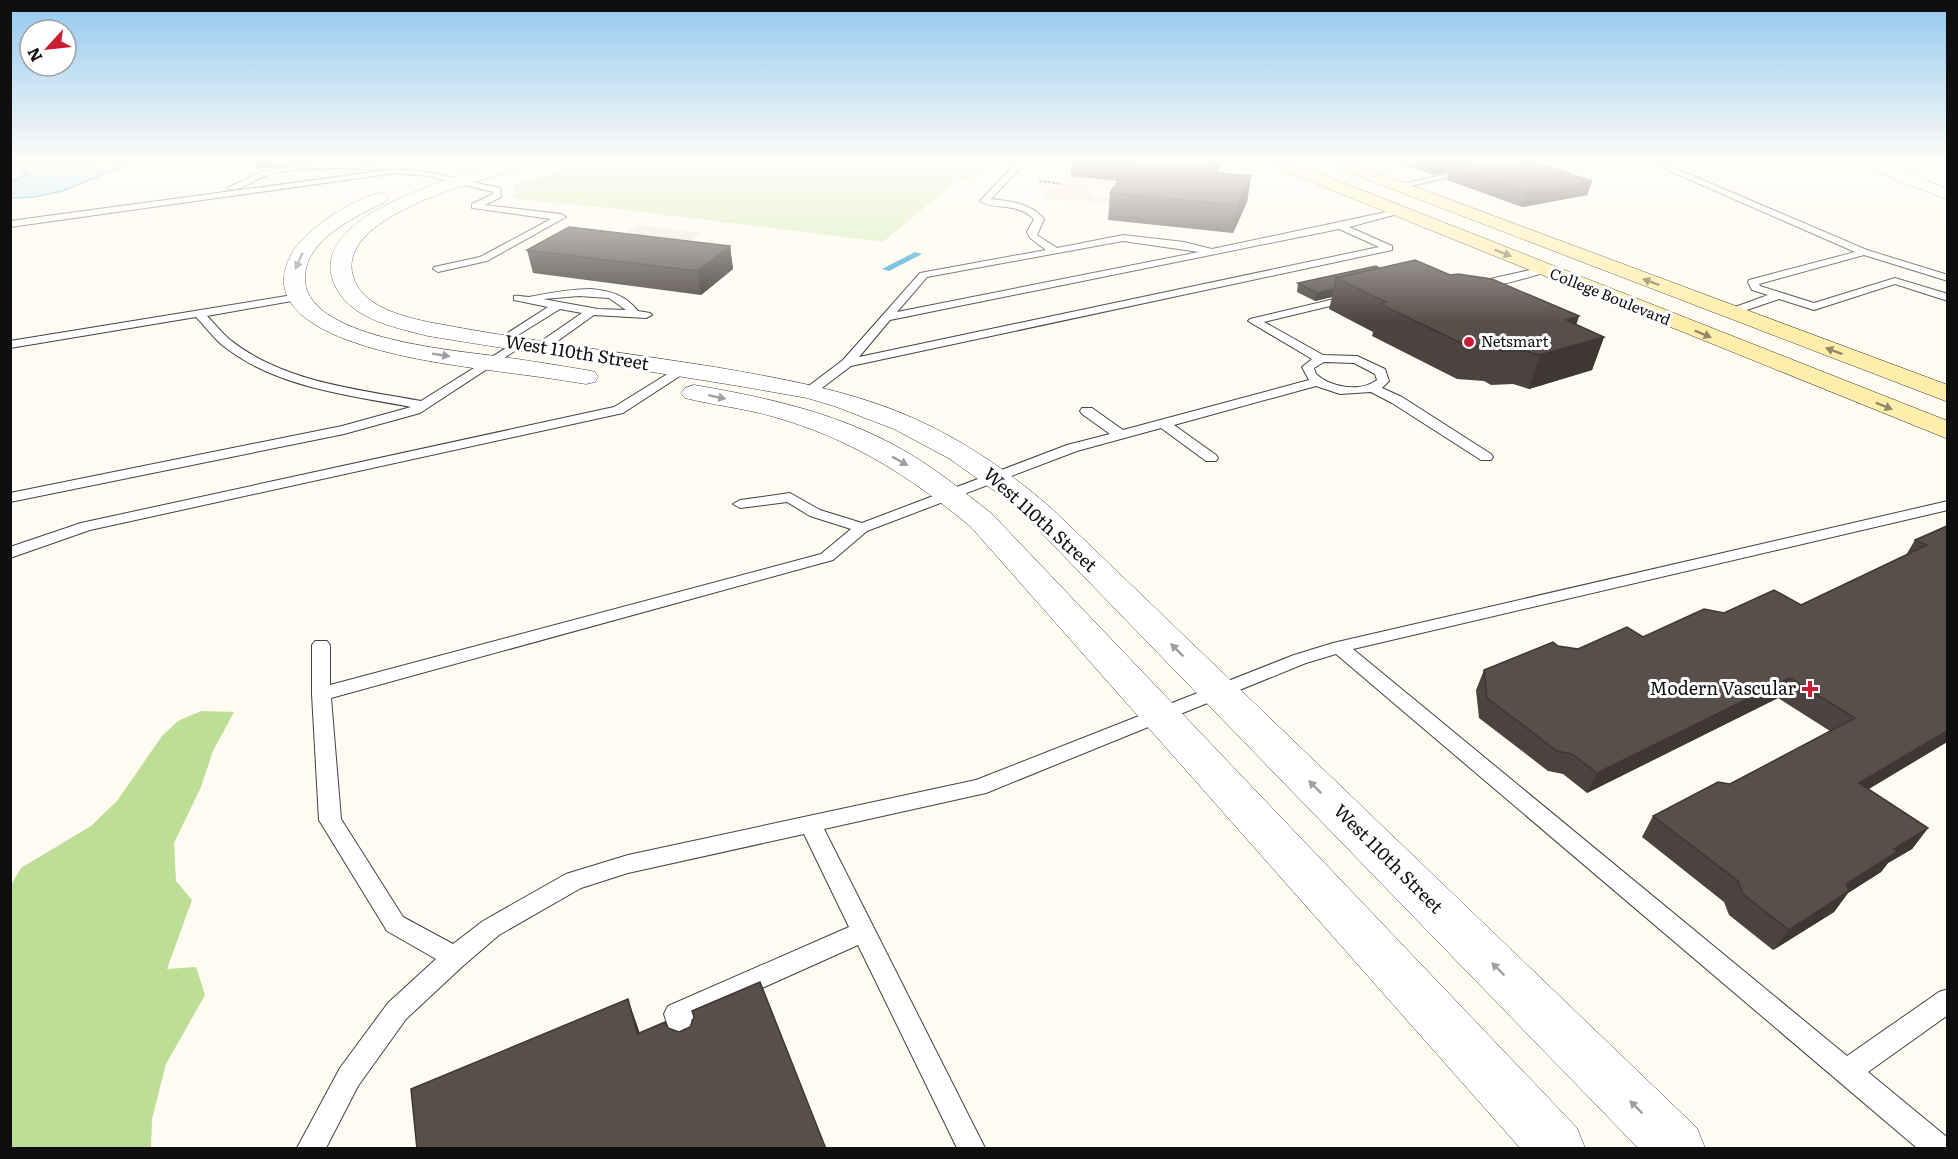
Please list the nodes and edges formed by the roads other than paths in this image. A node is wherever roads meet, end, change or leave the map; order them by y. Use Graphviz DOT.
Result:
graph roads {
  1 [pos="75,215"];
  2 [pos="346,215"];
  3 [pos="382,215"];
  4 [pos="546,215"];
  5 [pos="1035,215"];
  6 [pos="1387,215"];
  7 [pos="1408,215"];
  8 [pos="1475,215"];
  9 [pos="1778,215"];
  10 [pos="10,224"];
  11 [pos="1340,226"];
  12 [pos="1056,251"];
  13 [pos="1212,252"];
  14 [pos="1864,252"];
  15 [pos="438,269"];
  16 [pos="1543,270"];
  17 [pos="1947,278"];
  18 [pos="1461,284"];
  19 [pos="1364,294"];
  20 [pos="1777,296"];
  21 [pos="299,297"];
  22 [pos="1947,298"];
  23 [pos="557,306"];
  24 [pos="592,311"];
  25 [pos="1731,312"];
  26 [pos="634,314"];
  27 [pos="200,315"];
  28 [pos="646,315"];
  29 [pos="885,318"];
  30 [pos="10,345"];
  31 [pos="514,348"];
  32 [pos="1321,359"];
  33 [pos="847,363"];
  34 [pos="682,369"];
  35 [pos="1317,382"];
  36 [pos="655,387"];
  37 [pos="1374,389"];
  38 [pos="810,391"];
  39 [pos="1947,394"];
  40 [pos="423,405"];
  41 [pos="1088,411"];
  42 [pos="1164,424"];
  43 [pos="1947,431"];
  44 [pos="1121,435"];
  45 [pos="1486,457"];
  46 [pos="1211,458"];
  47 [pos="999,478"];
  48 [pos="950,494"];
  49 [pos="10,498"];
  50 [pos="740,504"];
  51 [pos="1947,505"];
  52 [pos="862,528"];
  53 [pos="10,553"];
  54 [pos="321,645"];
  55 [pos="1339,647"];
  56 [pos="1219,691"];
  57 [pos="321,694"];
  58 [pos="1159,716"];
  59 [pos="810,823"];
  60 [pos="864,932"];
  61 [pos="455,957"];
  62 [pos="1947,1000"];
  63 [pos="691,1059"];
  64 [pos="1845,1072"];
  65 [pos="311,1149"];
  66 [pos="971,1149"];
  67 [pos="1557,1149"];
  68 [pos="1677,1149"];
  69 [pos="1938,1149"];
  1 -- 10 [label="lane"];
  2 -- 21 [label="street, West 110th Street, one-way"];
  3 -- 31 [label="street, West 110th Street"];
  4 -- 15 [label="lane"];
  5 -- 12 [label="lane"];
  6 -- 11 [label="lane"];
  7 -- 16 [label="main road, College Boulevard, one-way"];
  25 -- 8 [label="main road, College Boulevard, one-way"];
  9 -- 14 [label="lane"];
  11 -- 13 [label="lane"];
  11 -- 33 [label="lane"];
  12 -- 13 [label="lane"];
  12 -- 29 [label="lane"];
  13 -- 29 [label="lane"];
  14 -- 17 [label="lane"];
  14 -- 20 [label="lane"];
  16 -- 18 [label="lane"];
  16 -- 43 [label="main road, College Boulevard, one-way"];
  19 -- 32 [label="lane"];
  20 -- 22 [label="lane"];
  20 -- 25 [label="lane"];
  21 -- 27 [label="lane"];
  21 -- 31 [label="street, West 110th Street, one-way"];
  23 -- 24 [label="lane"];
  23 -- 26 [label="lane"];
  23 -- 31 [label="lane"];
  24 -- 26 [label="lane"];
  24 -- 31 [label="lane"];
  39 -- 25 [label="main road, College Boulevard, one-way"];
  26 -- 28 [label="lane"];
  27 -- 30 [label="lane"];
  27 -- 40 [label="lane"];
  29 -- 33 [label="lane"];
  31 -- 34 [label="street, West 110th Street"];
  31 -- 36 [label="street, West 110th Street"];
  31 -- 40 [label="lane"];
  32 -- 35 [label="lane"];
  32 -- 37 [label="lane"];
  33 -- 38 [label="lane"];
  34 -- 36 [label="lane"];
  34 -- 38 [label="street, West 110th Street"];
  35 -- 37 [label="lane"];
  35 -- 42 [label="lane"];
  36 -- 48 [label="street, West 110th Street, one-way"];
  36 -- 53 [label="lane"];
  37 -- 45 [label="lane"];
  38 -- 47 [label="street, West 110th Street"];
  40 -- 49 [label="lane"];
  41 -- 44 [label="lane"];
  42 -- 44 [label="lane"];
  42 -- 46 [label="lane"];
  44 -- 47 [label="lane"];
  47 -- 48 [label="lane"];
  56 -- 47 [label="street, West 110th Street, one-way"];
  48 -- 52 [label="lane"];
  48 -- 58 [label="street, West 110th Street"];
  50 -- 52 [label="lane"];
  51 -- 55 [label="lane"];
  52 -- 57 [label="lane"];
  54 -- 57 [label="lane"];
  55 -- 56 [label="lane"];
  55 -- 64 [label="lane"];
  56 -- 58 [label="lane"];
  68 -- 56 [label="street, West 110th Street, one-way"];
  57 -- 61 [label="lane"];
  58 -- 59 [label="lane"];
  58 -- 67 [label="street, West 110th Street"];
  59 -- 60 [label="lane"];
  59 -- 61 [label="lane"];
  60 -- 63 [label="lane"];
  60 -- 66 [label="lane"];
  61 -- 65 [label="lane"];
  62 -- 64 [label="lane"];
  64 -- 69 [label="lane"];
}
